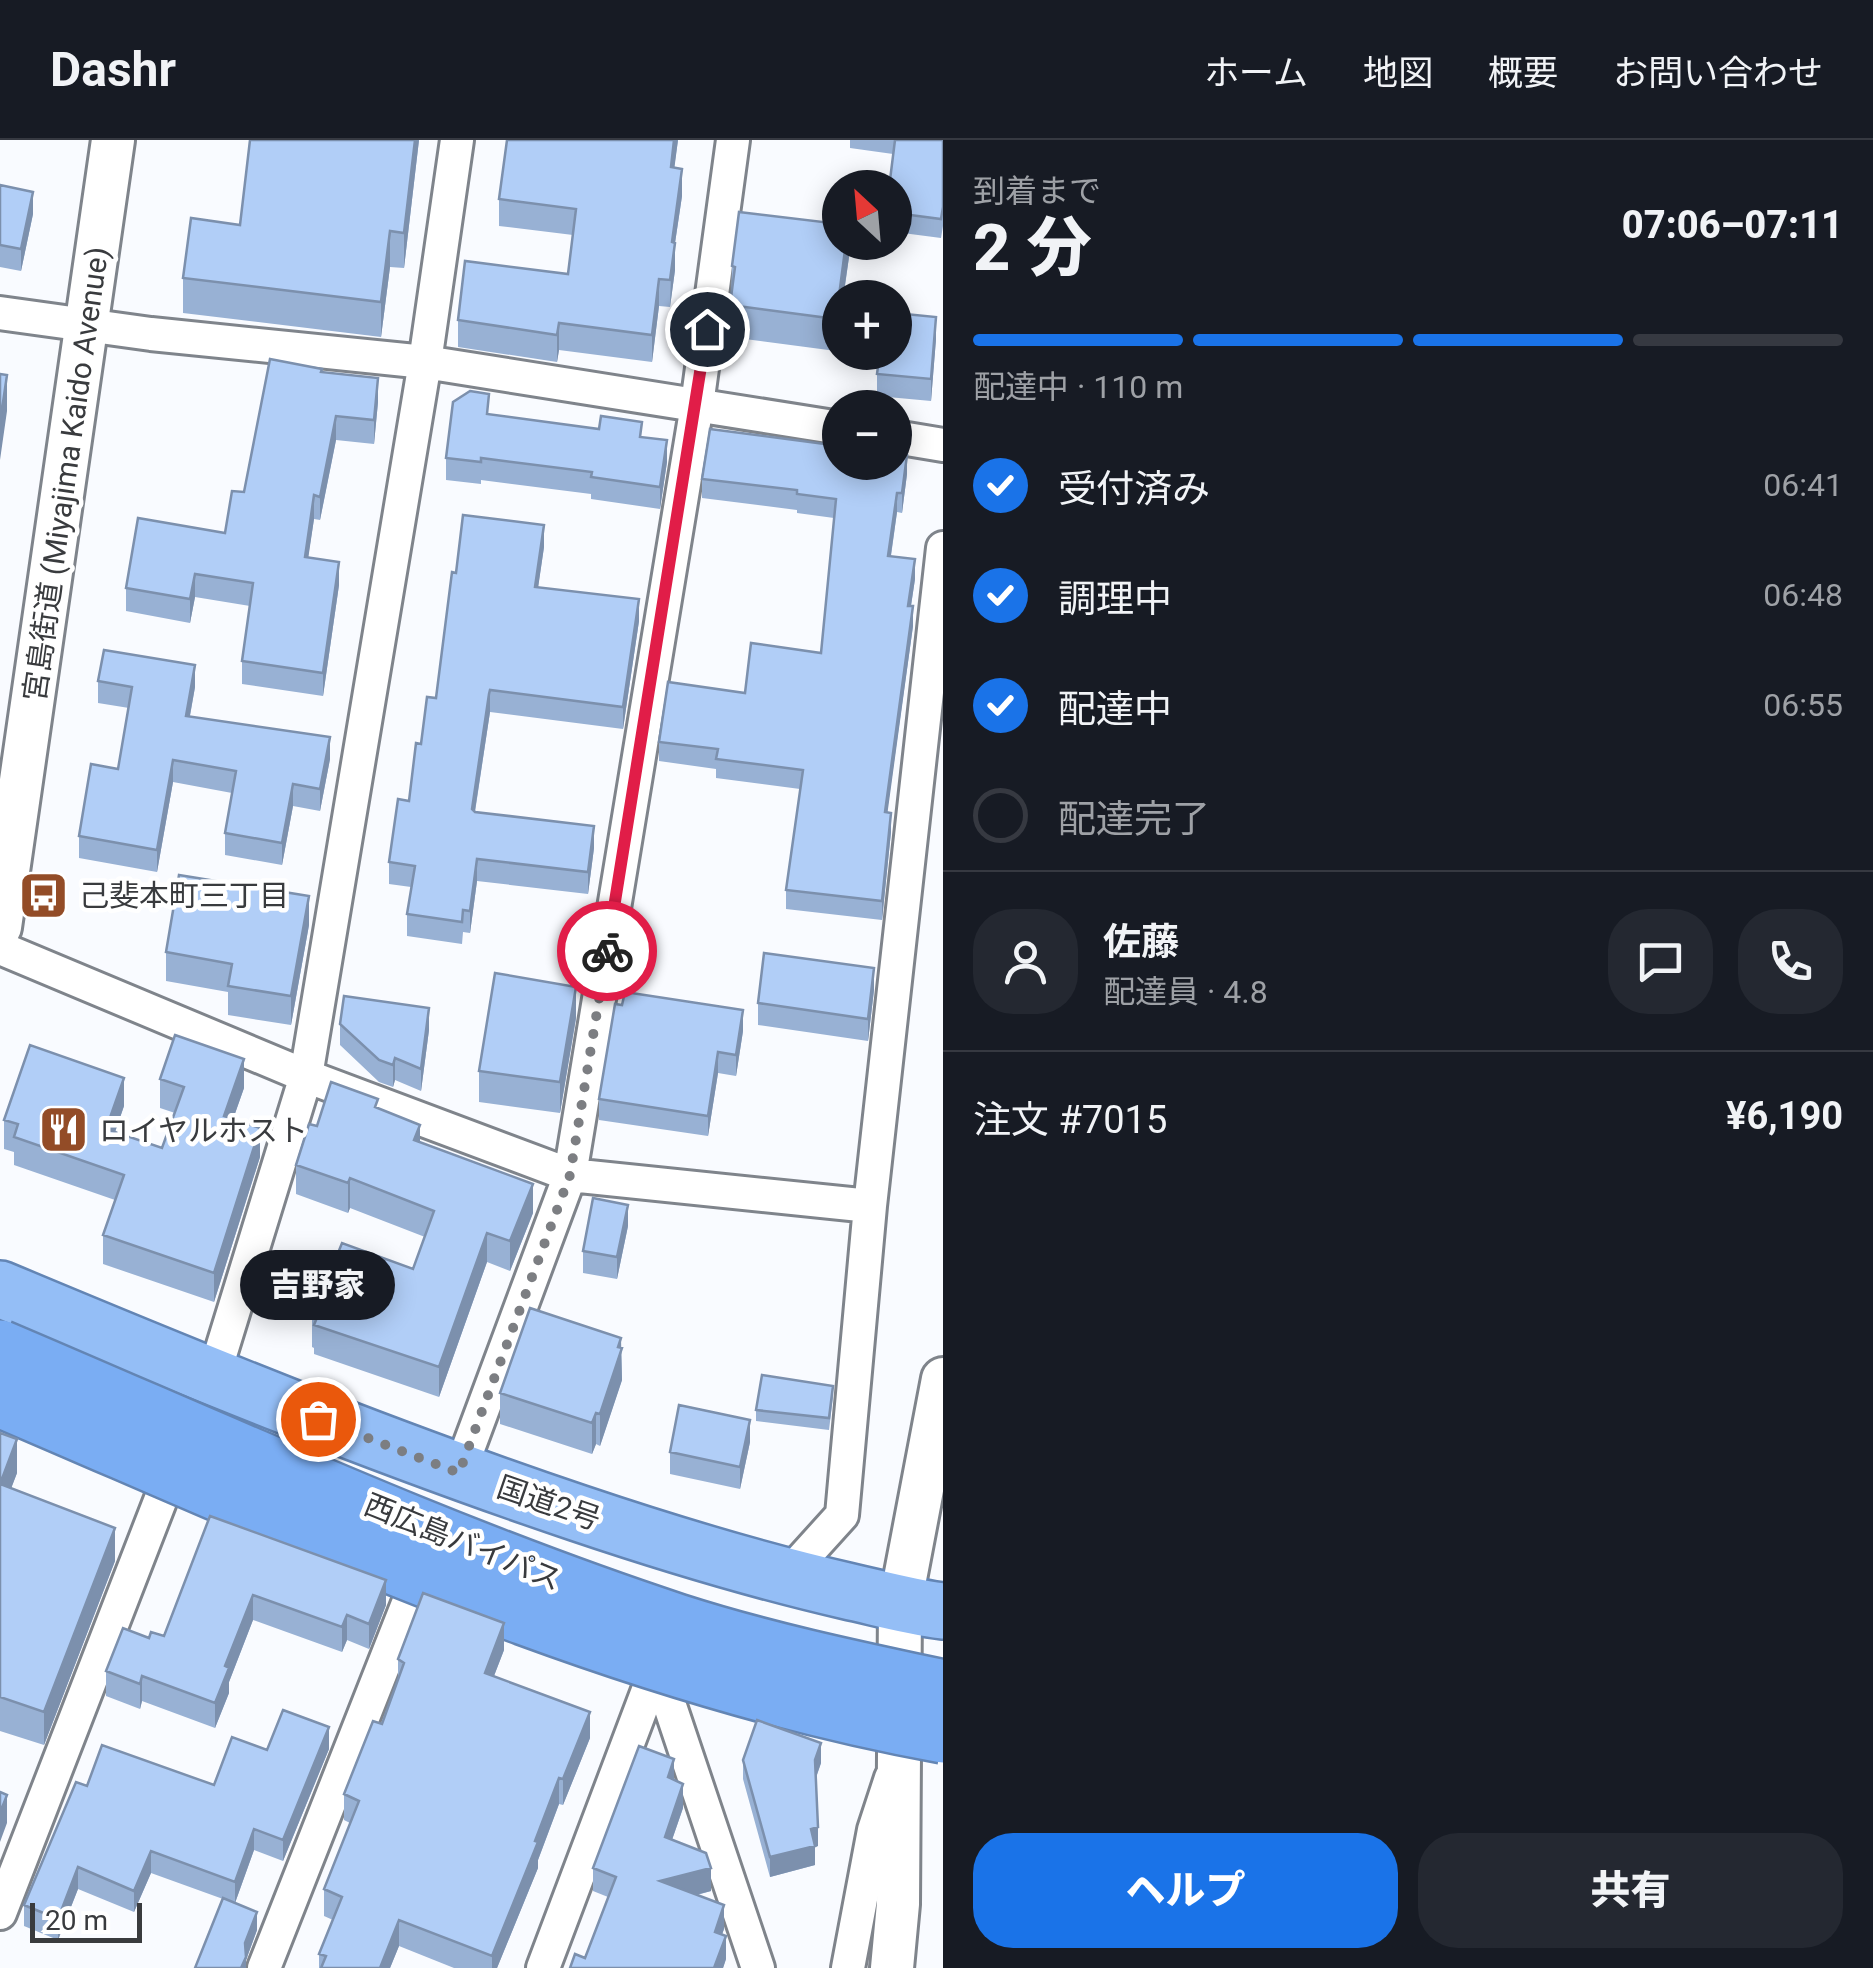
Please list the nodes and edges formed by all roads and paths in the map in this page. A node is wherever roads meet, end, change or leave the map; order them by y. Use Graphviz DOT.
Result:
graph roads {
  1 [pos="113,140"];
  2 [pos="456,140"];
  3 [pos="732,140"];
  4 [pos="0,313"];
  5 [pos="88,324"];
  6 [pos="425,362"];
  7 [pos="697,405"];
  8 [pos="822,425"];
  9 [pos="912,440"];
  10 [pos="943,445"];
  11 [pos="943,548"];
  12 [pos="0,927"];
  13 [pos="0,948"];
  14 [pos="306,1076"];
  15 [pos="570,1175"];
  16 [pos="870,1206"];
  17 [pos="0,1289"];
  18 [pos="0,1348"];
  19 [pos="212,1378"];
  20 [pos="943,1378"];
  21 [pos="0,1399"];
  22 [pos="185,1437"];
  23 [pos="459,1473"];
  24 [pos="432,1541"];
  25 [pos="785,1578"];
  26 [pos="921,1608"];
  27 [pos="670,1630"];
  28 [pos="929,1694"];
  29 [pos="921,1745"];
  30 [pos="0,1913"];
  31 [pos="264,1968"];
  32 [pos="543,1968"];
  33 [pos="758,1968"];
  34 [pos="848,1968"];
  35 [pos="892,1968"];
  1 -- 5 [label="street, 宮島街道 (Miyajima Kaido Avenue)"];
  2 -- 6 [label="street"];
  3 -- 7 [label="street"];
  4 -- 5 [label="street"];
  5 -- 6 [label="street"];
  5 -- 12 [label="street, 宮島街道 (Miyajima Kaido Avenue)"];
  6 -- 7 [label="street"];
  6 -- 14 [label="street"];
  7 -- 8 [label="street"];
  7 -- 15 [label="street"];
  9 -- 10 [label="street"];
  11 -- 16 [label="street"];
  13 -- 14 [label="street"];
  14 -- 15 [label="street"];
  14 -- 19 [label="street"];
  15 -- 16 [label="street"];
  15 -- 23 [label="street"];
  16 -- 25 [label="street"];
  17 -- 19 [label="highway, 国道2号"];
  18 -- 28 [label="highway, 西広島バイパス, bridge"];
  19 -- 23 [label="highway, 国道2号"];
  20 -- 26 [label="street"];
  21 -- 22 [label="highway"];
  21 -- 29 [label="highway, 西広島バイパス, bridge"];
  22 -- 24 [label="highway"];
  22 -- 30 [label="street"];
  23 -- 25 [label="highway, 国道2号"];
  24 -- 27 [label="highway"];
  24 -- 31 [label="street"];
  25 -- 26 [label="highway, 国道2号"];
  26 -- 28 [label="street"];
  27 -- 28 [label="highway"];
  27 -- 32 [label="street"];
  27 -- 33 [label="street"];
  28 -- 29 [label="street"];
  29 -- 34 [label="street"];
  29 -- 35 [label="street"];
}
